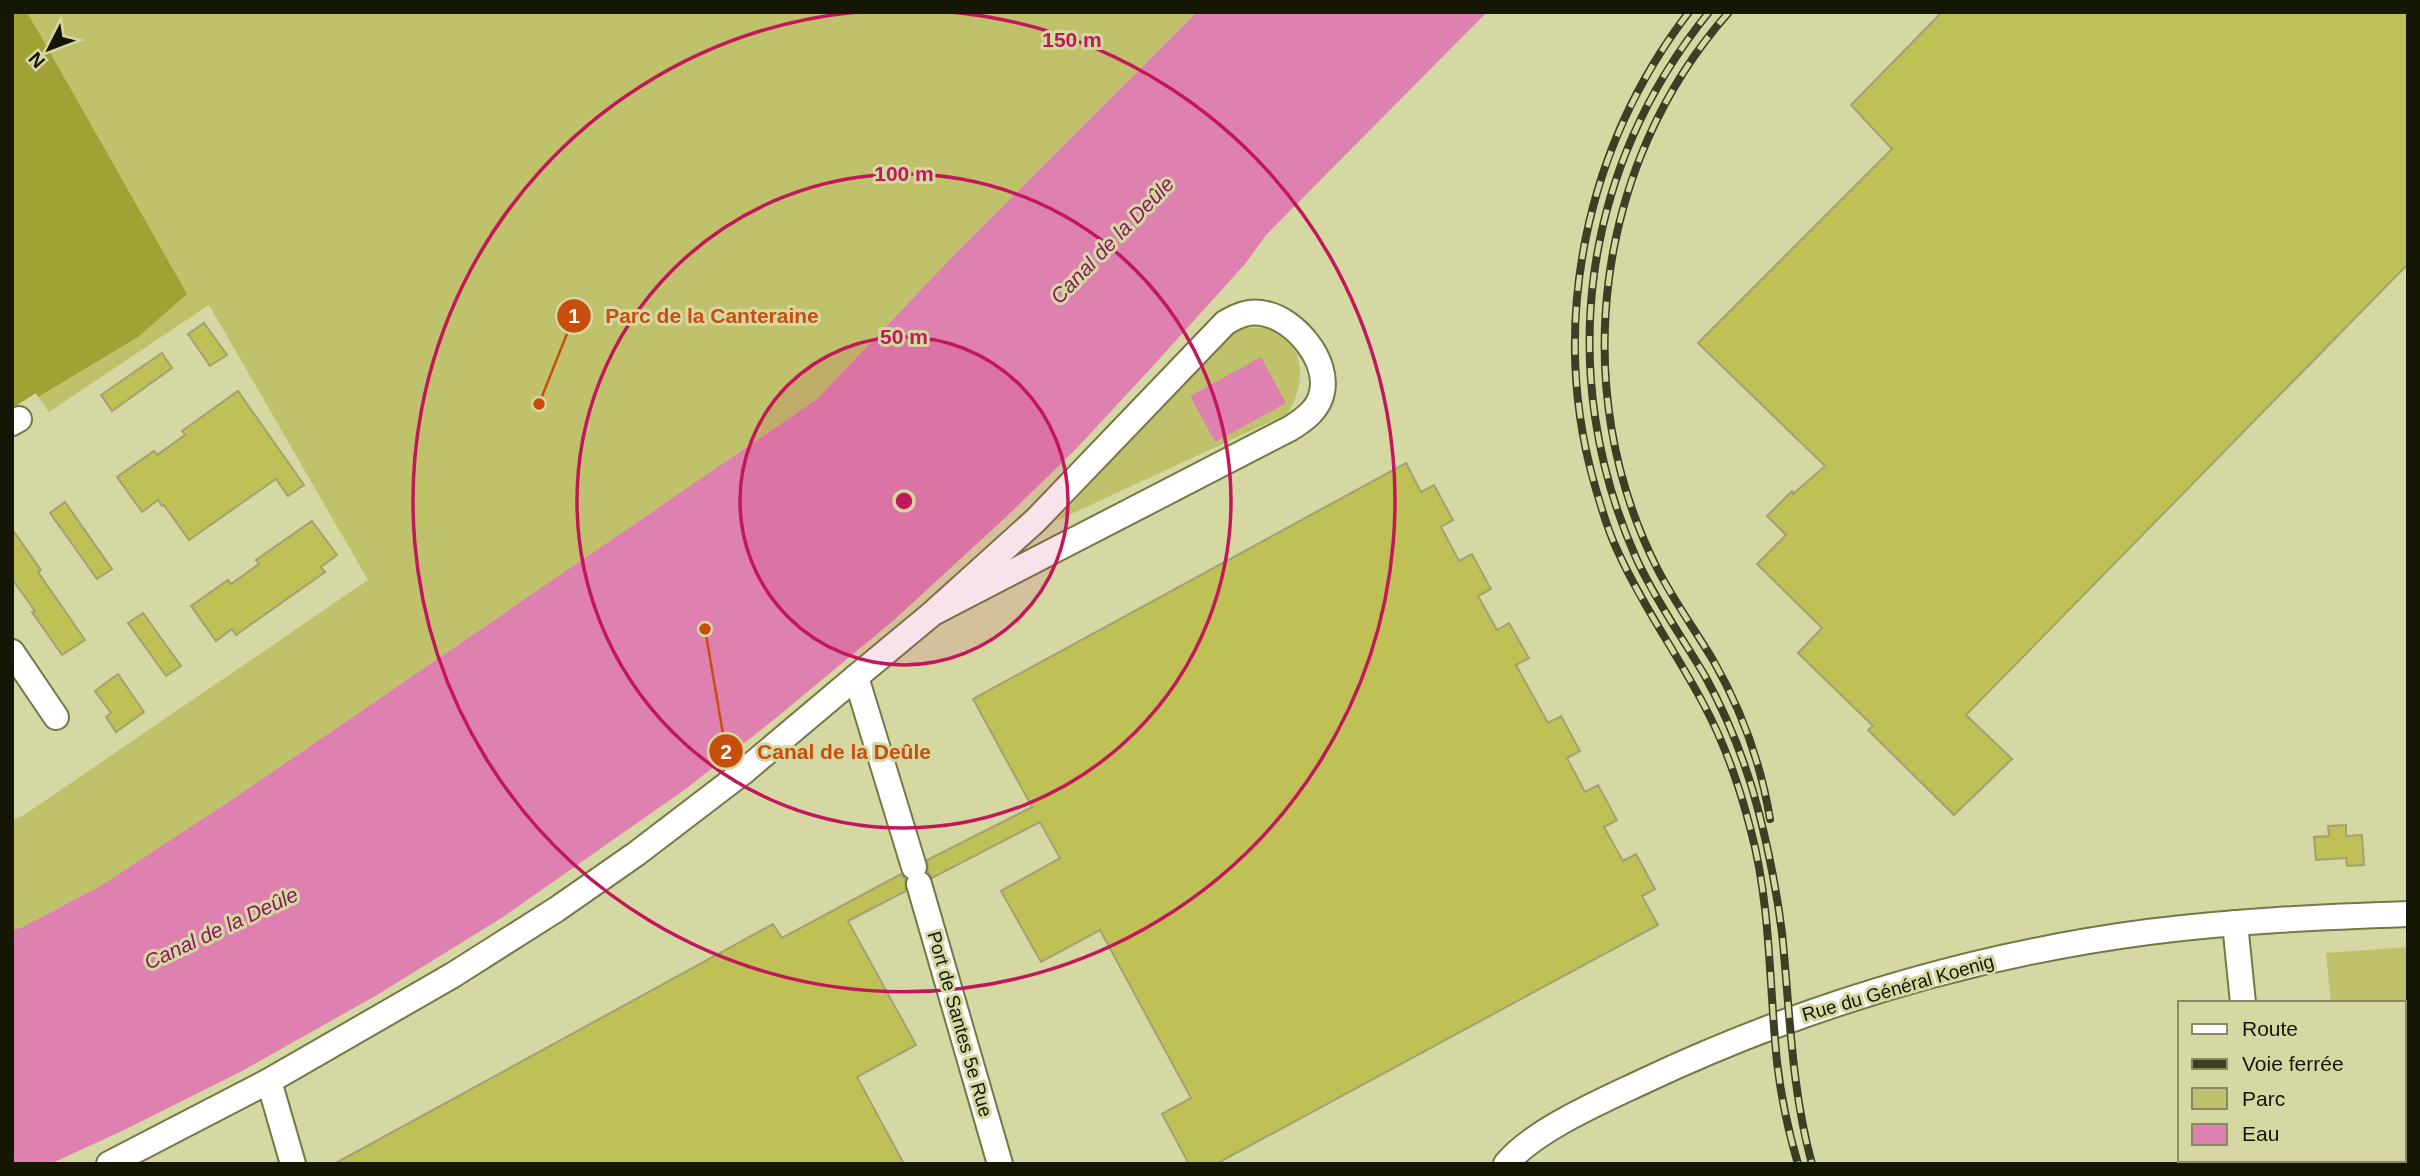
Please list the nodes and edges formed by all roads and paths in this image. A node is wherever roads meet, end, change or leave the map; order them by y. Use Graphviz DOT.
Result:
graph roads {
  1 [pos="933,613"];
  2 [pos="16,667"];
  3 [pos="856,677"];
  4 [pos="57,717"];
  5 [pos="2408,914"];
  6 [pos="2235,923"];
  7 [pos="2243,1001"];
  8 [pos="269,1081"];
  9 [pos="109,1164"];
  10 [pos="293,1164"];
  11 [pos="1000,1164"];
  12 [pos="1506,1164"];
  1 -- 1 [label="street"];
  1 -- 3 [label="street"];
  2 -- 4 [label="street"];
  3 -- 8 [label="street"];
  3 -- 11 [label="street, Port de Santes 5e Rue"];
  5 -- 6 [label="street, Rue du Général Koenig"];
  6 -- 7 [label="street"];
  6 -- 12 [label="street, Rue du Général Koenig"];
  8 -- 9 [label="street"];
  8 -- 10 [label="street"];
}
